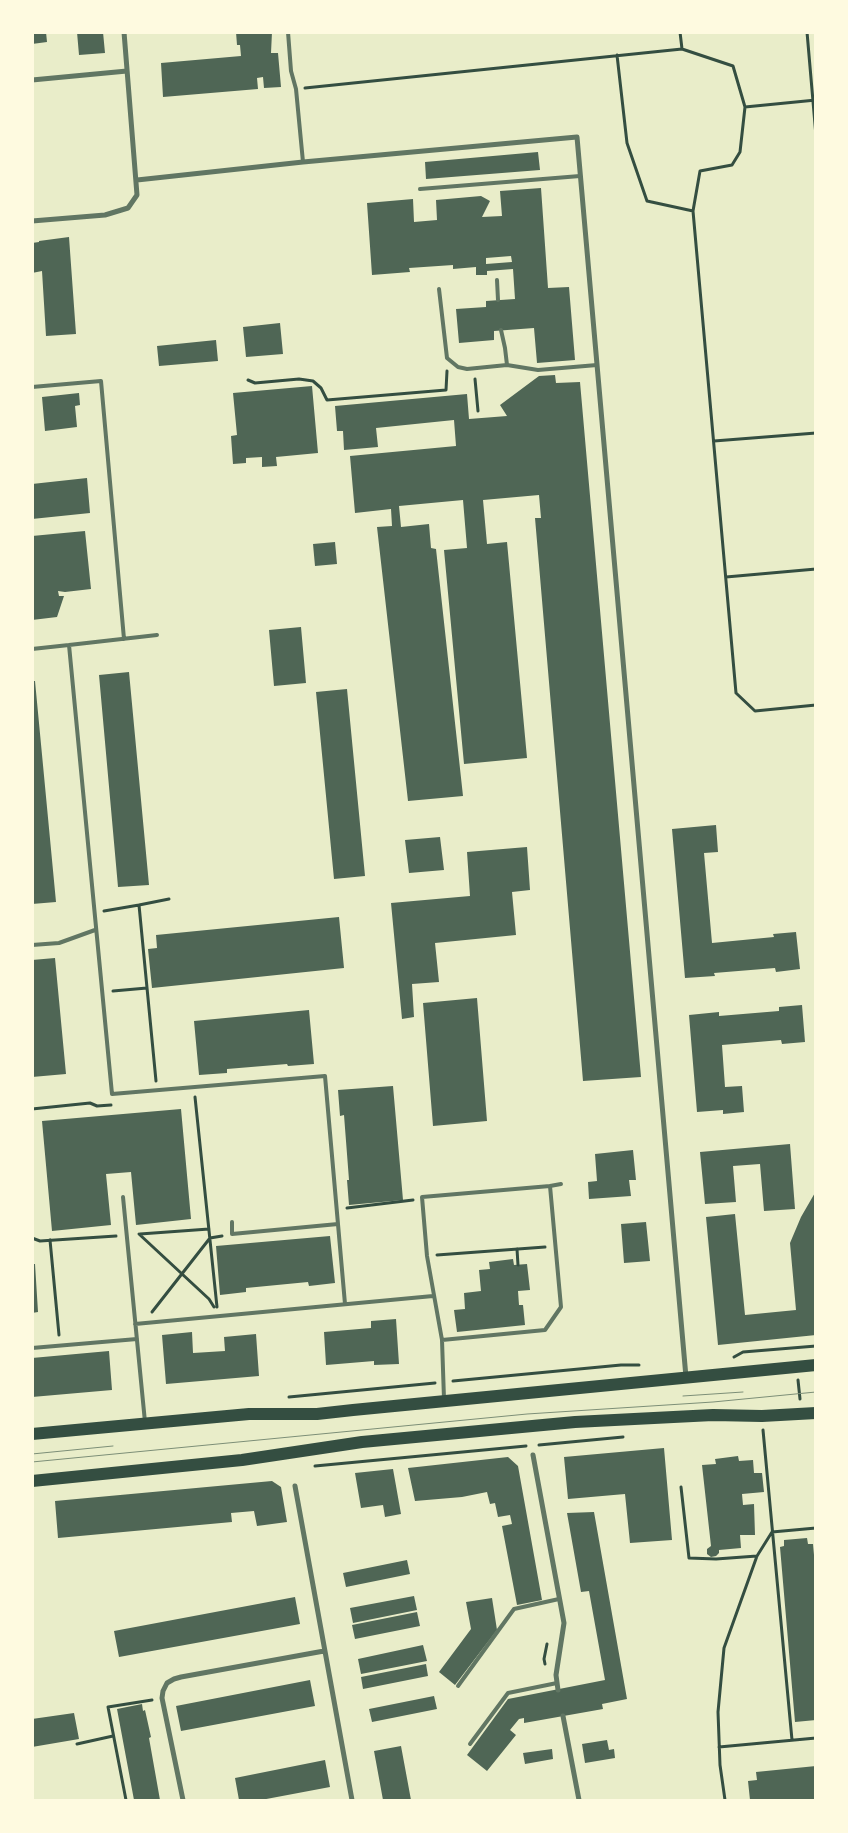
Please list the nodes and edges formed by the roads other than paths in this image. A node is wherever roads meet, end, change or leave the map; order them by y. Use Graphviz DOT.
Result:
graph roads {
  1 [pos="124,32"];
  2 [pos="288,32"];
  3 [pos="127,71"];
  4 [pos="32,80"];
  5 [pos="303,162"];
  6 [pos="580,176"];
  7 [pos="137,180"];
  8 [pos="420,189"];
  9 [pos="32,222"];
  10 [pos="497,280"];
  11 [pos="439,289"];
  12 [pos="498,300"];
  13 [pos="501,330"];
  14 [pos="507,365"];
  15 [pos="597,365"];
  16 [pos="32,387"];
  17 [pos="157,635"];
  18 [pos="124,639"];
  19 [pos="69,645"];
  20 [pos="32,649"];
  21 [pos="96,930"];
  22 [pos="32,945"];
  23 [pos="561,1184"];
  24 [pos="550,1186"];
  25 [pos="123,1197"];
  26 [pos="232,1222"];
  27 [pos="338,1224"];
  28 [pos="433,1296"];
  29 [pos="345,1304"];
  30 [pos="135,1324"];
  31 [pos="137,1339"];
  32 [pos="442,1340"];
  33 [pos="32,1348"];
  34 [pos="816,1365"];
  35 [pos="686,1378"];
  36 [pos="444,1401"];
  37 [pos="816,1413"];
  38 [pos="145,1423"];
  39 [pos="32,1434"];
  40 [pos="533,1454"];
  41 [pos="32,1481"];
  42 [pos="295,1486"];
  43 [pos="559,1599"];
  44 [pos="324,1651"];
  45 [pos="557,1683"];
  46 [pos="458,1686"];
  47 [pos="558,1690"];
  48 [pos="563,1716"];
  49 [pos="470,1744"];
  50 [pos="183,1800"];
  51 [pos="352,1800"];
  52 [pos="579,1800"];
  1 -- 3 [label="street"];
  2 -- 5 [label="lane"];
  3 -- 4 [label="street"];
  3 -- 7 [label="street"];
  5 -- 6 [label="street"];
  5 -- 7 [label="street"];
  6 -- 8 [label="lane"];
  6 -- 15 [label="street"];
  7 -- 9 [label="street"];
  10 -- 12 [label="lane"];
  11 -- 14 [label="lane"];
  13 -- 14 [label="lane"];
  14 -- 15 [label="lane"];
  15 -- 35 [label="street"];
  16 -- 18 [label="lane"];
  17 -- 18 [label="lane"];
  18 -- 19 [label="lane"];
  19 -- 20 [label="lane"];
  19 -- 21 [label="lane"];
  21 -- 22 [label="lane"];
  21 -- 27 [label="lane"];
  23 -- 24 [label="lane"];
  24 -- 28 [label="lane"];
  24 -- 32 [label="lane"];
  25 -- 30 [label="lane"];
  26 -- 27 [label="lane"];
  27 -- 29 [label="lane"];
  28 -- 29 [label="lane"];
  28 -- 32 [label="lane"];
  29 -- 30 [label="lane"];
  30 -- 31 [label="lane"];
  31 -- 33 [label="lane"];
  31 -- 38 [label="lane"];
  32 -- 36 [label="lane"];
  34 -- 35 [label="main road"];
  35 -- 36 [label="main road"];
  36 -- 38 [label="main road"];
  37 -- 41 [label="main road"];
  38 -- 39 [label="main road"];
  40 -- 43 [label="street"];
  42 -- 44 [label="street"];
  43 -- 45 [label="street"];
  43 -- 46 [label="lane"];
  44 -- 50 [label="street"];
  44 -- 51 [label="street"];
  45 -- 47 [label="street"];
  45 -- 49 [label="lane"];
  48 -- 52 [label="street"];
}
